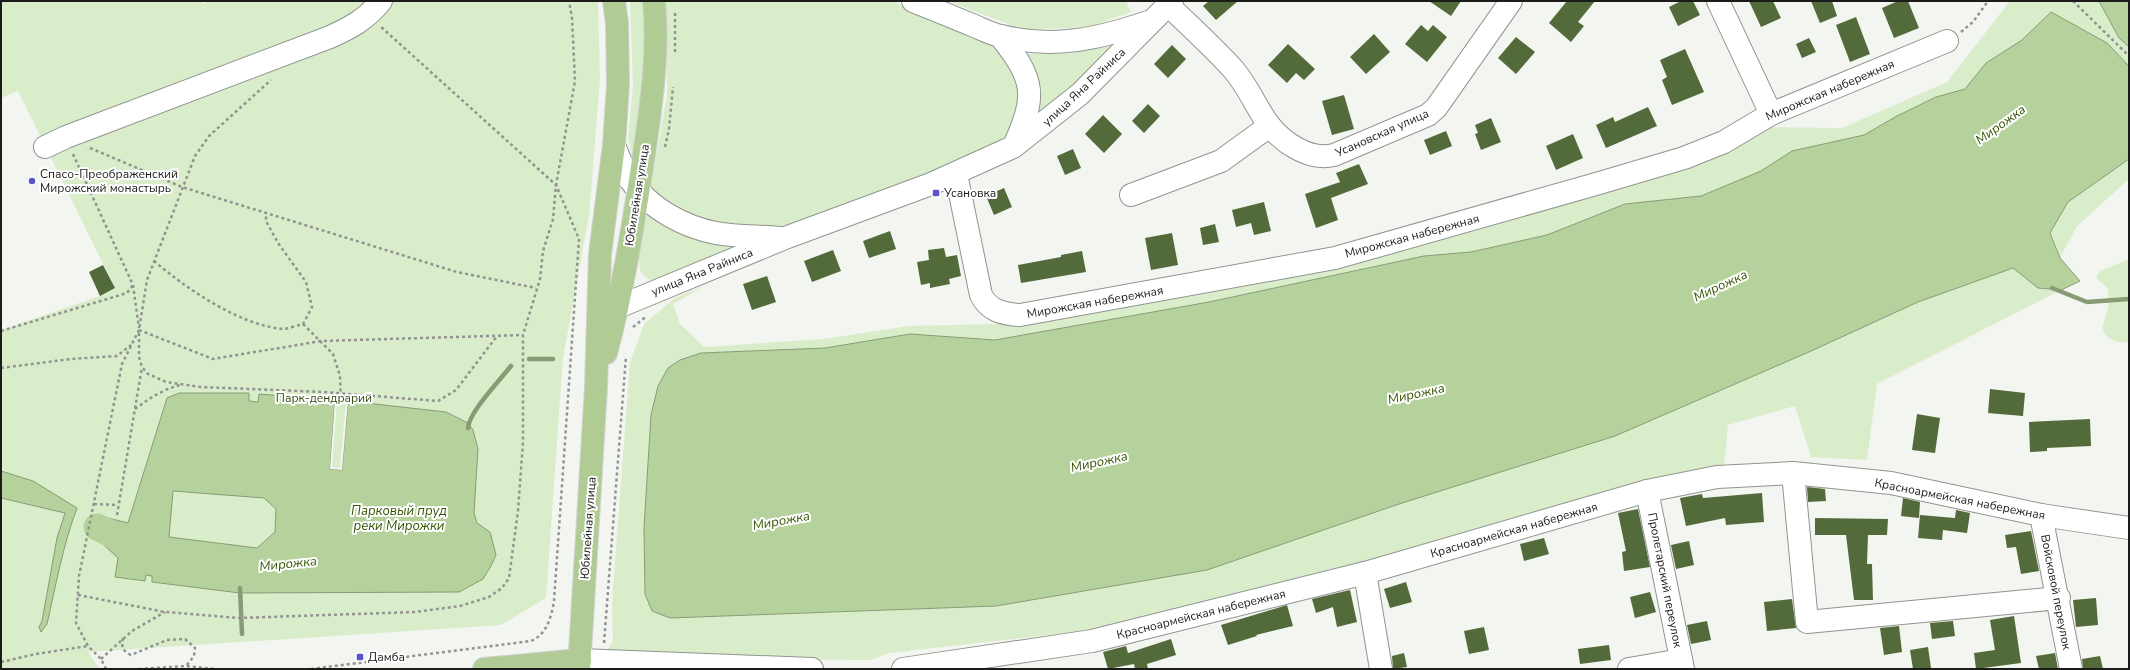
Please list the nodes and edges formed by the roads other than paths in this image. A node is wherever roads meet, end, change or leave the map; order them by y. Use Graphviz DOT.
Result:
graph roads {
  1 [pos="614,1"];
  2 [pos="913,1"];
  3 [pos="1511,1"];
  4 [pos="1718,1"];
  5 [pos="664,4"];
  6 [pos="375,8"];
  7 [pos="1161,8"];
  8 [pos="1000,36"];
  9 [pos="1947,41"];
  10 [pos="1771,114"];
  11 [pos="1268,127"];
  12 [pos="614,145"];
  13 [pos="45,147"];
  14 [pos="1013,147"];
  15 [pos="956,174"];
  16 [pos="638,191"];
  17 [pos="1131,195"];
  18 [pos="785,238"];
  19 [pos="627,303"];
  20 [pos="596,387"];
  21 [pos="1792,473"];
  22 [pos="1647,491"];
  23 [pos="2041,515"];
  24 [pos="2129,528"];
  25 [pos="1365,573"];
  26 [pos="2058,598"];
  27 [pos="1682,664"];
  28 [pos="579,665"];
  29 [pos="484,669"];
  30 [pos="812,669"];
  31 [pos="903,669"];
  32 [pos="1381,669"];
  33 [pos="1629,669"];
  34 [pos="2071,669"];
  1 -- 12 [label="main road, Юбилейная улица"];
  2 -- 8 [label="street"];
  3 -- 11 [label="street, Усановская улица"];
  4 -- 10 [label="street"];
  5 -- 16 [label="main road, Юбилейная улица"];
  6 -- 13 [label="street"];
  7 -- 8 [label="street"];
  7 -- 11 [label="street, Усановская улица"];
  7 -- 14 [label="street, улица Яна Райниса"];
  8 -- 14 [label="street"];
  9 -- 10 [label="street, Мирожская набережная"];
  10 -- 15 [label="street, Мирожская набережная"];
  11 -- 17 [label="street"];
  12 -- 16 [label="street, улица Яна Райниса"];
  12 -- 20 [label="main road, Юбилейная улица"];
  14 -- 15 [label="street, улица Яна Райниса"];
  15 -- 18 [label="street, улица Яна Райниса"];
  16 -- 18 [label="street, улица Яна Райниса"];
  16 -- 19 [label="main road, Юбилейная улица"];
  18 -- 19 [label="street, улица Яна Райниса"];
  19 -- 20 [label="main road, Юбилейная улица"];
  20 -- 28 [label="main road, Юбилейная улица"];
  21 -- 22 [label="street, Красноармейская набережная"];
  21 -- 23 [label="street, Красноармейская набережная"];
  21 -- 26 [label="street"];
  22 -- 25 [label="street, Красноармейская набережная"];
  22 -- 27 [label="street, Пролетарский переулок"];
  23 -- 24 [label="street, Красноармейская набережная"];
  23 -- 26 [label="street, Войсковой переулок"];
  25 -- 31 [label="street, Красноармейская набережная"];
  25 -- 32 [label="street"];
  26 -- 34 [label="street, Войсковой переулок"];
  27 -- 33 [label="street"];
  28 -- 29 [label="main road"];
  28 -- 30 [label="street"];
}
